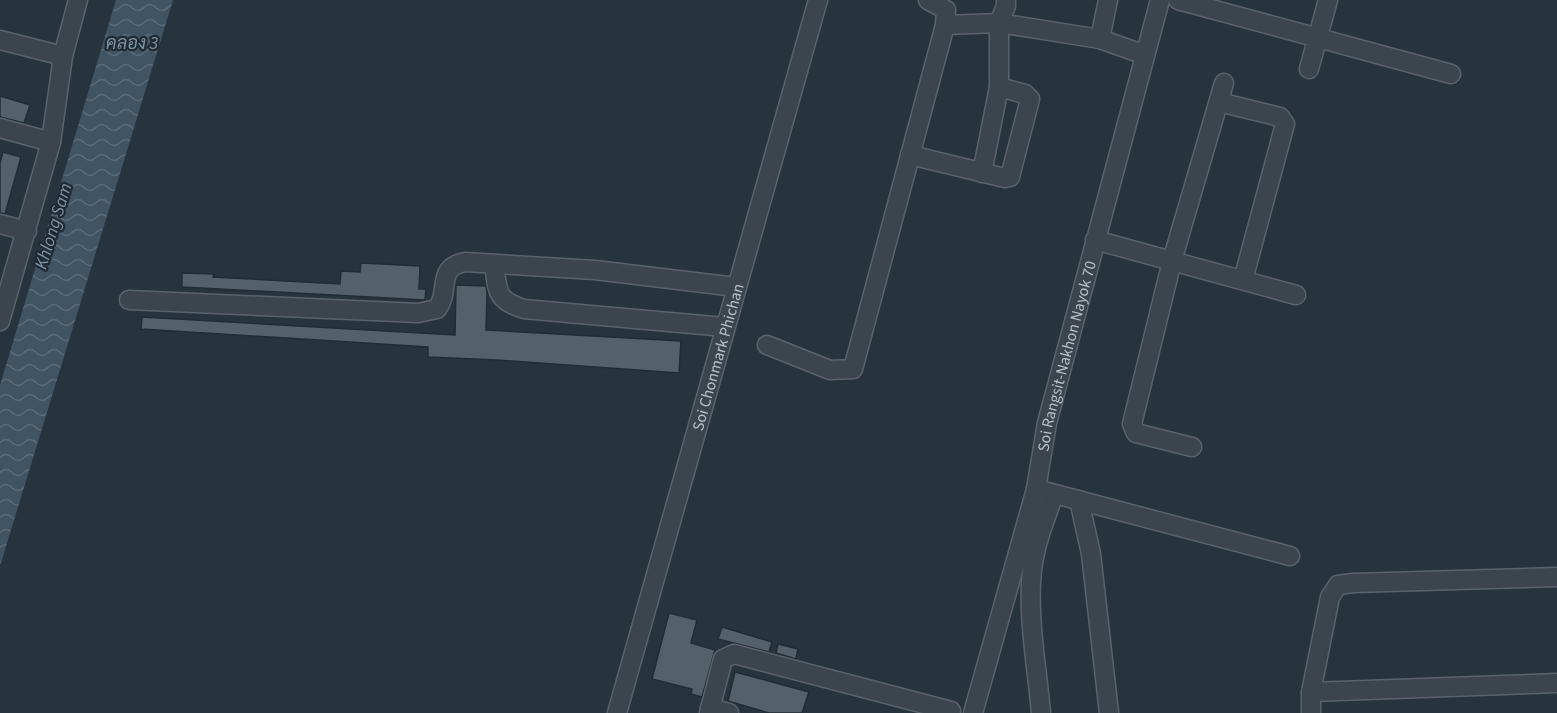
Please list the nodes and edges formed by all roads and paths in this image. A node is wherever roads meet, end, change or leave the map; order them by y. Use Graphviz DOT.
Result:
graph roads {
  1 [pos="78,0"];
  2 [pos="818,0"];
  3 [pos="928,0"];
  4 [pos="1006,0"];
  5 [pos="1108,0"];
  6 [pos="1160,0"];
  7 [pos="1178,0"];
  8 [pos="1328,0"];
  9 [pos="946,11"];
  10 [pos="999,23"];
  11 [pos="1318,38"];
  12 [pos="1100,39"];
  13 [pos="0,40"];
  14 [pos="1145,55"];
  15 [pos="63,56"];
  16 [pos="1309,69"];
  17 [pos="1451,74"];
  18 [pos="1224,83"];
  19 [pos="999,87"];
  20 [pos="1219,102"];
  21 [pos="0,128"];
  22 [pos="51,142"];
  23 [pos="910,155"];
  24 [pos="982,173"];
  25 [pos="0,224"];
  26 [pos="27,231"];
  27 [pos="1095,240"];
  28 [pos="1172,261"];
  29 [pos="494,264"];
  30 [pos="1243,280"];
  31 [pos="736,287"];
  32 [pos="1296,295"];
  33 [pos="129,300"];
  34 [pos="1,314"];
  35 [pos="725,327"];
  36 [pos="767,345"];
  37 [pos="1192,447"];
  38 [pos="1036,489"];
  39 [pos="1054,495"];
  40 [pos="1079,500"];
  41 [pos="1290,556"];
  42 [pos="1557,577"];
  43 [pos="1557,683"];
  44 [pos="1311,692"];
  45 [pos="904,706"];
  46 [pos="710,710"];
  47 [pos="951,711"];
  48 [pos="617,713"];
  49 [pos="729,713"];
  50 [pos="972,713"];
  51 [pos="1041,713"];
  52 [pos="1109,713"];
  53 [pos="1311,713"];
  1 -- 15 [label="street"];
  2 -- 31 [label="street, Soi Chonmark Phichan"];
  3 -- 9 [label="street"];
  4 -- 10 [label="street"];
  5 -- 12 [label="street"];
  6 -- 14 [label="street, Soi Rangsit-Nakhon Nayok 70"];
  7 -- 11 [label="street"];
  8 -- 11 [label="street"];
  9 -- 10 [label="street"];
  9 -- 23 [label="street"];
  10 -- 12 [label="street"];
  10 -- 19 [label="street"];
  11 -- 16 [label="street"];
  11 -- 17 [label="street"];
  12 -- 14 [label="street"];
  13 -- 15 [label="street"];
  14 -- 27 [label="street, Soi Rangsit-Nakhon Nayok 70"];
  15 -- 22 [label="street"];
  18 -- 20 [label="street"];
  19 -- 24 [label="street"];
  19 -- 24 [label="street"];
  20 -- 28 [label="street"];
  20 -- 30 [label="street"];
  21 -- 22 [label="street"];
  22 -- 26 [label="street"];
  23 -- 24 [label="street"];
  23 -- 36 [label="street"];
  25 -- 26 [label="street"];
  26 -- 34 [label="street"];
  27 -- 28 [label="street"];
  27 -- 38 [label="street, Soi Rangsit-Nakhon Nayok 70"];
  28 -- 30 [label="street"];
  28 -- 37 [label="street"];
  29 -- 31 [label="street"];
  29 -- 33 [label="street"];
  29 -- 35 [label="street"];
  30 -- 32 [label="street"];
  31 -- 35 [label="street, Soi Chonmark Phichan"];
  35 -- 48 [label="street, Soi Chonmark Phichan"];
  38 -- 39 [label="street"];
  38 -- 50 [label="street, Soi Rangsit-Nakhon Nayok 70"];
  39 -- 40 [label="street"];
  39 -- 51 [label="street"];
  40 -- 41 [label="street"];
  40 -- 52 [label="street"];
  42 -- 44 [label="street"];
  43 -- 44 [label="street"];
  44 -- 53 [label="street"];
  45 -- 46 [label="street"];
  45 -- 47 [label="street"];
  46 -- 49 [label="street"];
}
